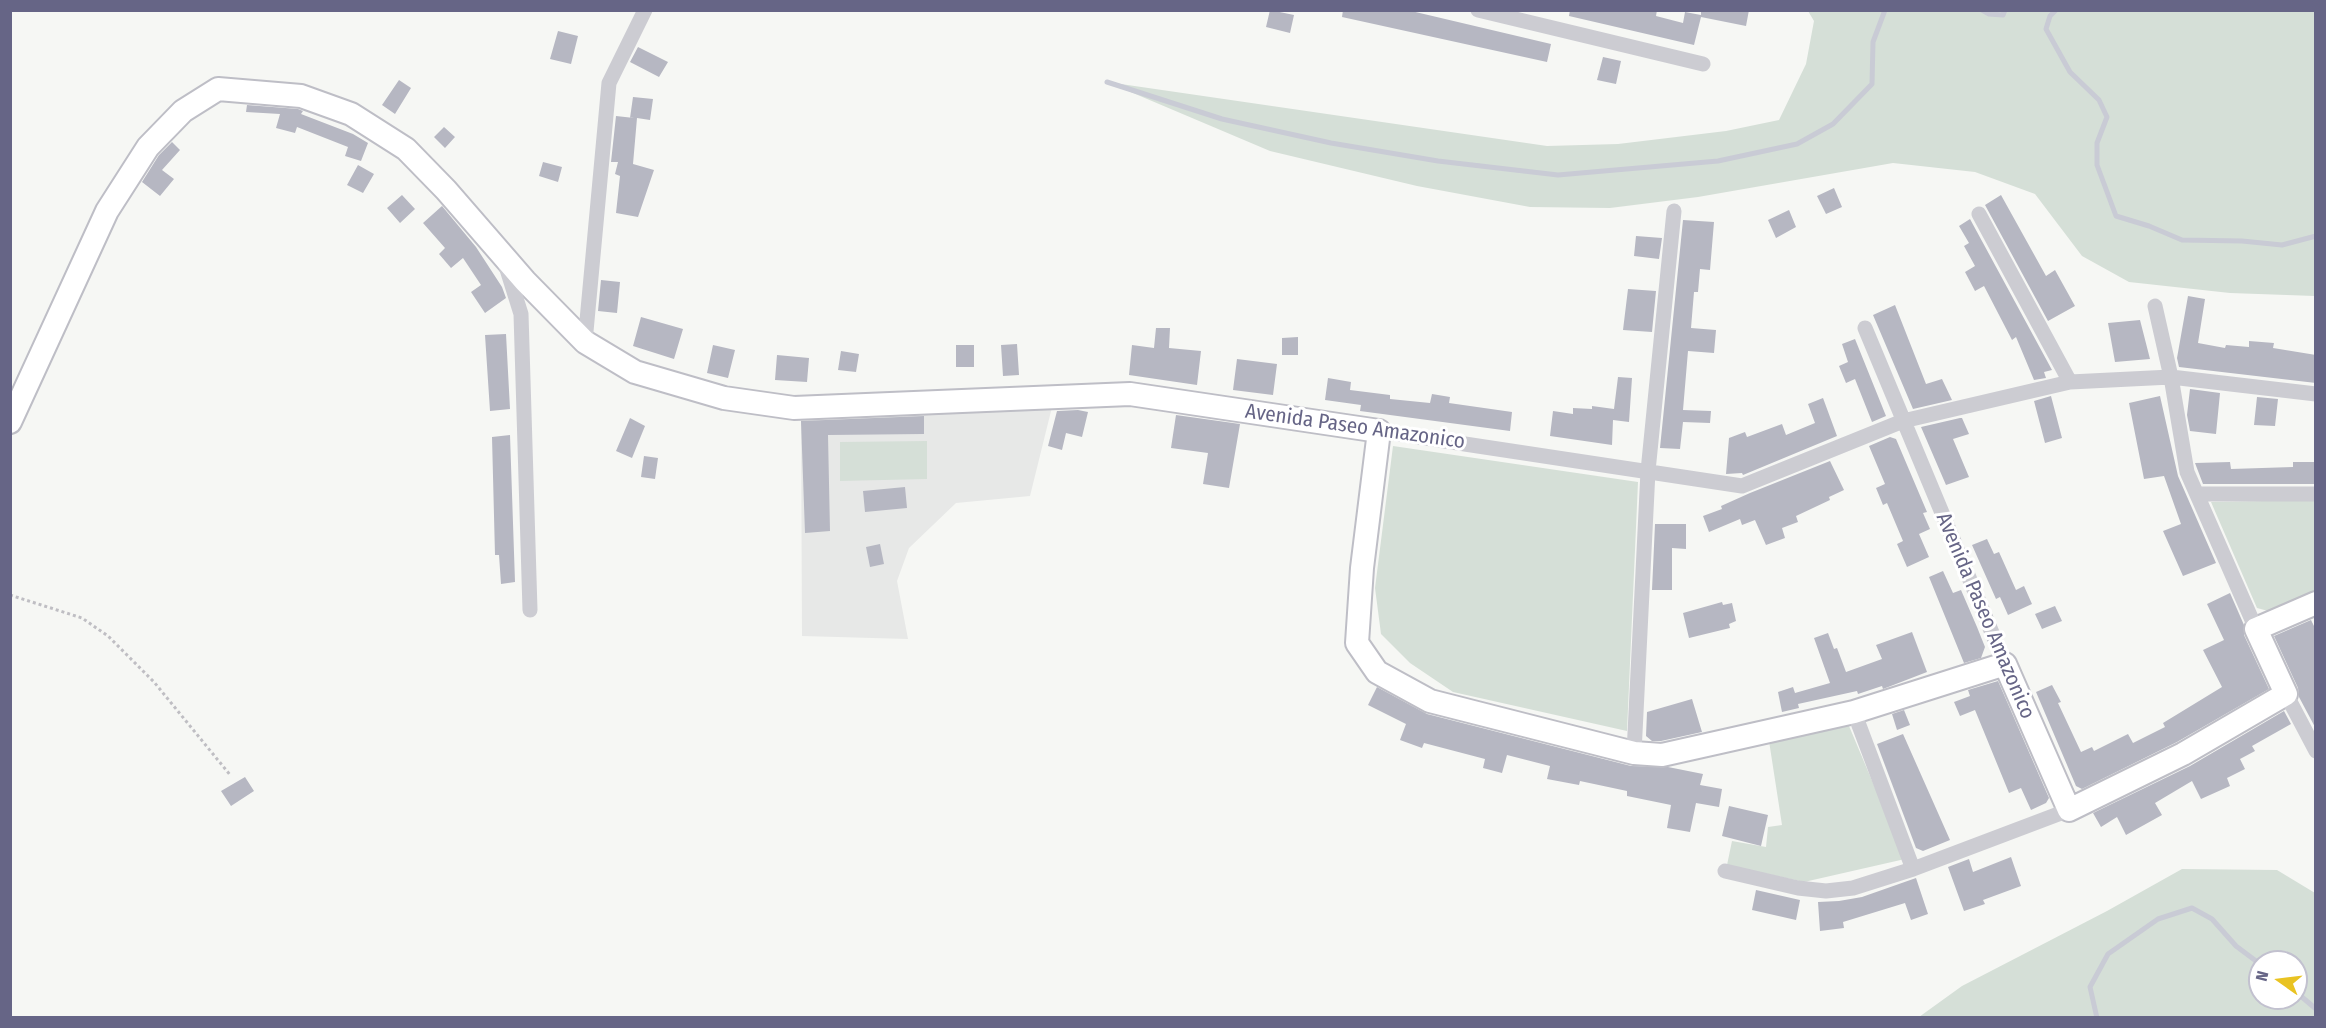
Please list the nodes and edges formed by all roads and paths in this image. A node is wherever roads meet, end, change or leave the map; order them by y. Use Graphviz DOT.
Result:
graph roads {
  1 [pos="645,10"];
  2 [pos="1478,10"];
  3 [pos="1703,64"];
  4 [pos="1674,211"];
  5 [pos="1979,213"];
  6 [pos="502,255"];
  7 [pos="2155,306"];
  8 [pos="1865,328"];
  9 [pos="585,342"];
  10 [pos="2171,377"];
  11 [pos="2070,382"];
  12 [pos="2316,394"];
  13 [pos="1903,421"];
  14 [pos="10,422"];
  15 [pos="1379,431"];
  16 [pos="1648,471"];
  17 [pos="2197,494"];
  18 [pos="2316,494"];
  19 [pos="10,595"];
  20 [pos="2316,603"];
  21 [pos="530,610"];
  22 [pos="2256,629"];
  23 [pos="2005,664"];
  24 [pos="2286,694"];
  25 [pos="1854,712"];
  26 [pos="2316,751"];
  27 [pos="1634,753"];
  28 [pos="231,776"];
  29 [pos="2069,810"];
  30 [pos="1913,869"];
  31 [pos="1725,871"];
  1 -- 9 [label="street"];
  2 -- 3 [label="street"];
  4 -- 16 [label="street"];
  5 -- 11 [label="street"];
  6 -- 9 [label="street, Avenida Paseo Amazonico"];
  6 -- 14 [label="street, Avenida Paseo Amazonico"];
  6 -- 21 [label="street"];
  7 -- 10 [label="street"];
  8 -- 13 [label="street, Avenida Paseo Amazonico"];
  9 -- 15 [label="street, Avenida Paseo Amazonico"];
  10 -- 11 [label="street"];
  10 -- 12 [label="street"];
  10 -- 17 [label="street"];
  11 -- 13 [label="street"];
  13 -- 16 [label="street, Avenida Paseo Amazonico"];
  13 -- 23 [label="street, Avenida Paseo Amazonico"];
  15 -- 16 [label="street, Avenida Paseo Amazonico"];
  15 -- 27 [label="street"];
  16 -- 27 [label="street"];
  17 -- 18 [label="street"];
  17 -- 22 [label="street"];
  19 -- 28 [label="path"];
  20 -- 22 [label="street"];
  22 -- 24 [label="street"];
  23 -- 25 [label="street"];
  23 -- 29 [label="street, Avenida Paseo Amazonico"];
  24 -- 26 [label="street"];
  24 -- 29 [label="street"];
  25 -- 27 [label="street"];
  25 -- 30 [label="street"];
  29 -- 30 [label="street"];
  30 -- 31 [label="street"];
}
